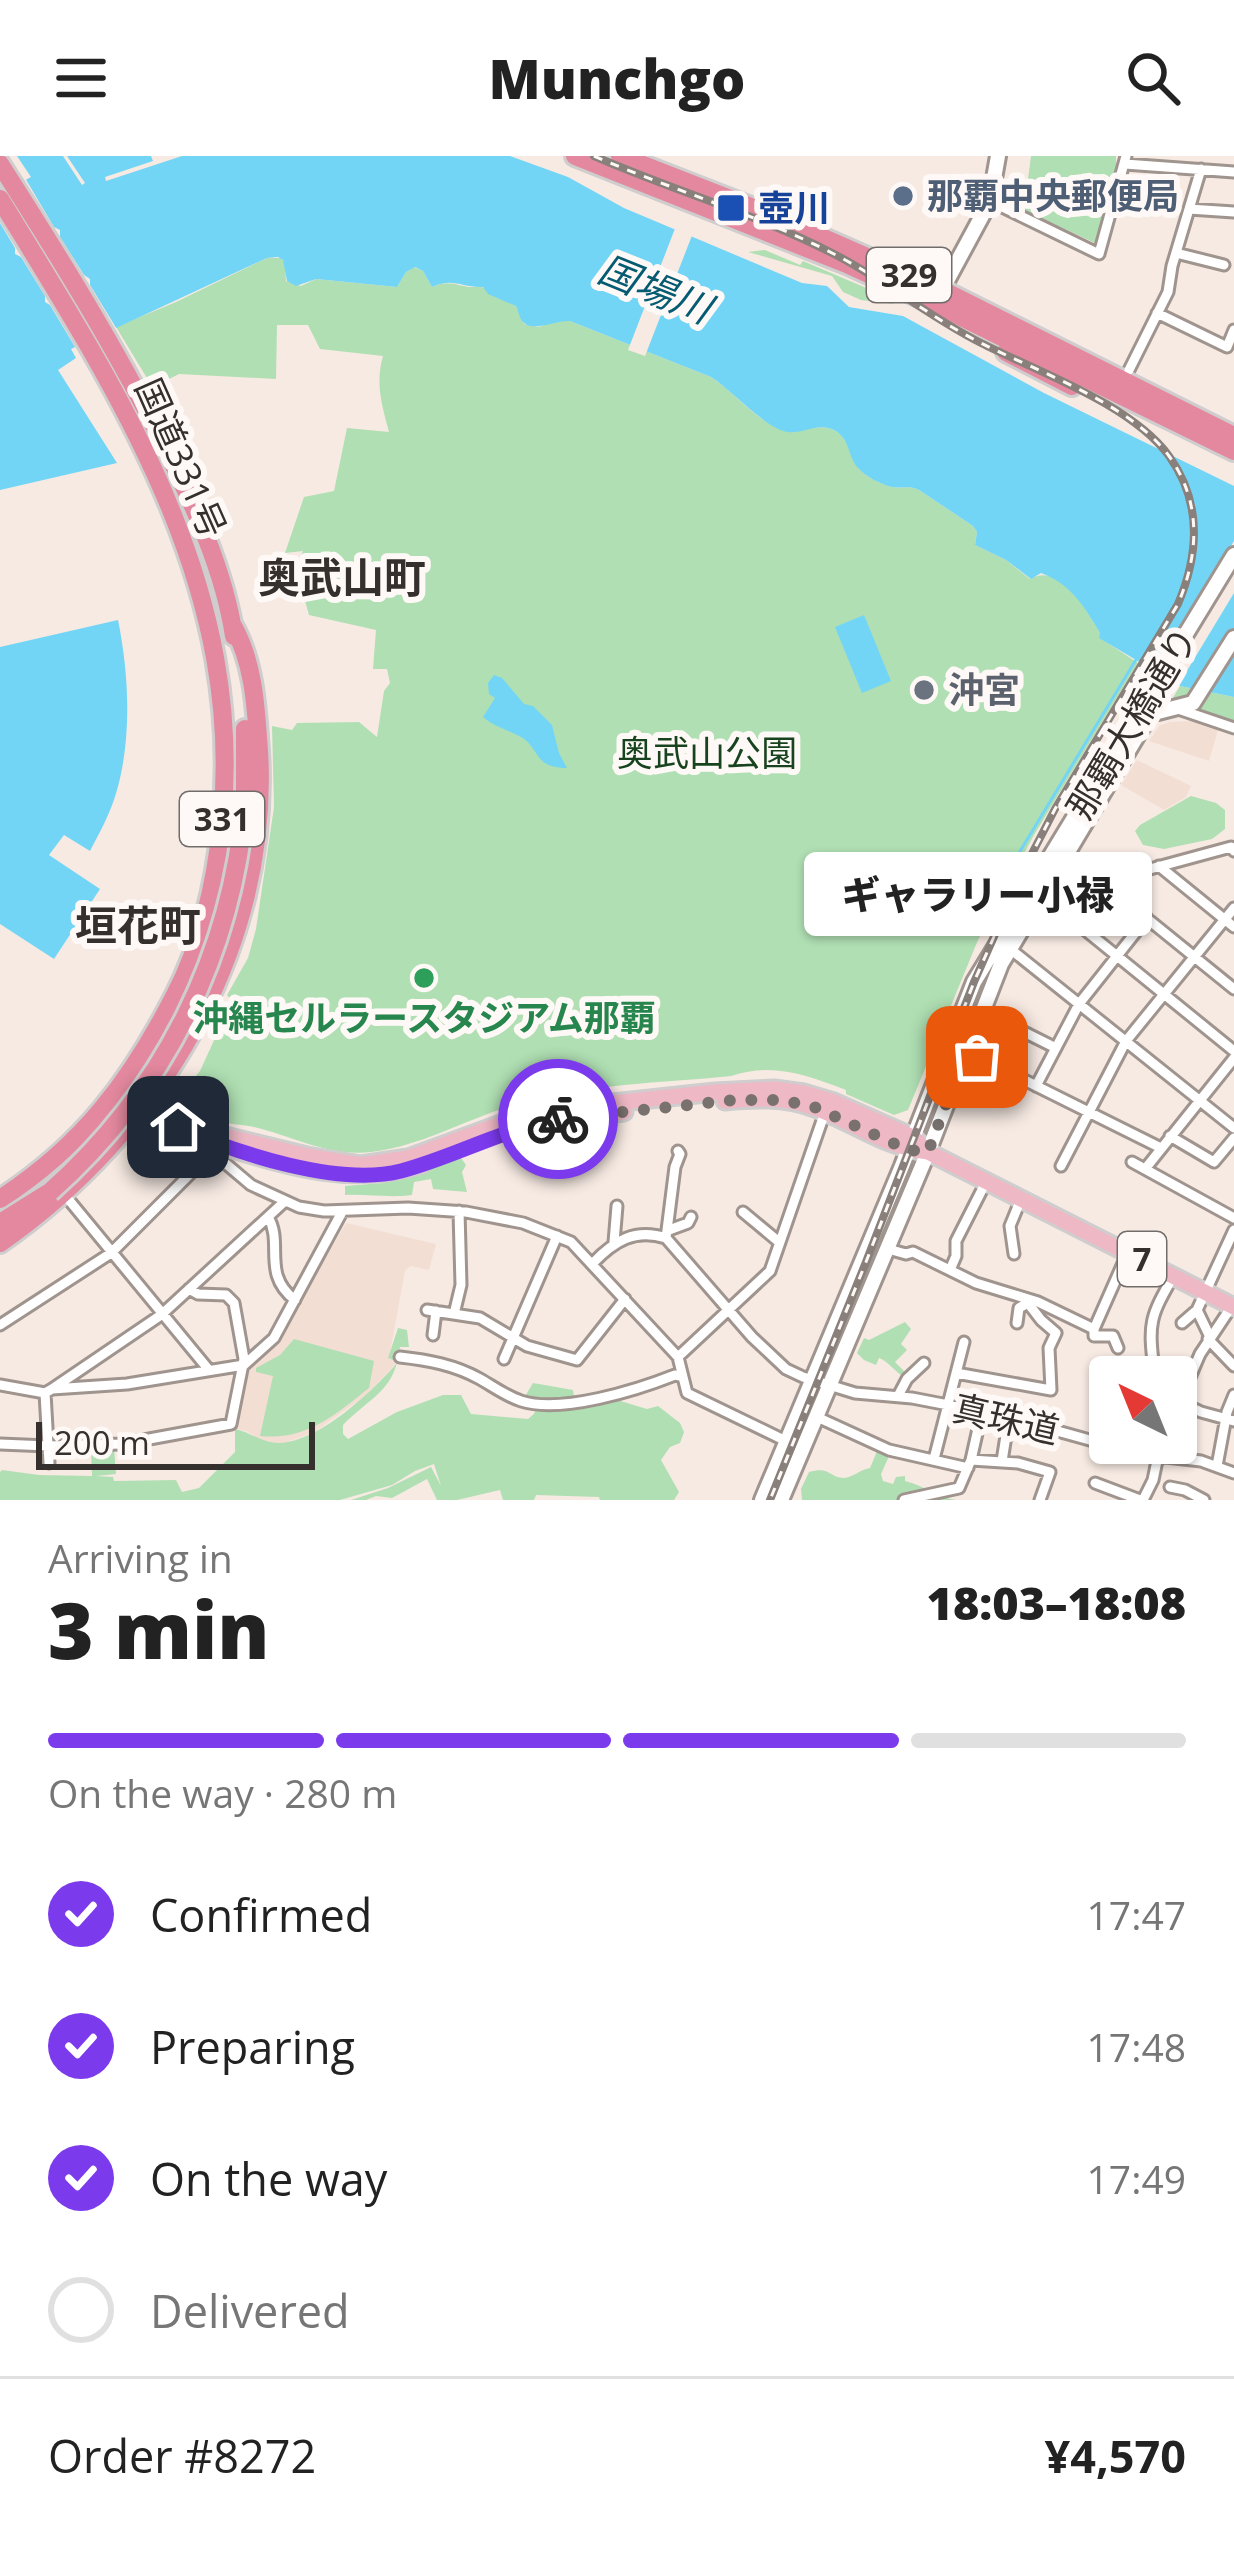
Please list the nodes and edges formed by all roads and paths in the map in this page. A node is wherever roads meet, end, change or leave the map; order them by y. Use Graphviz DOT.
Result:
graph roads {
  1 [pos="9,156"];
  2 [pos="575,156"];
  3 [pos="620,156"];
  4 [pos="998,156"];
  5 [pos="1126,160"];
  6 [pos="0,162"];
  7 [pos="649,169"];
  8 [pos="1201,169"];
  9 [pos="1234,172"];
  10 [pos="7,192"];
  11 [pos="989,201"];
  12 [pos="1189,209"];
  13 [pos="1234,212"];
  14 [pos="1176,253"];
  15 [pos="1224,266"];
  16 [pos="945,297"];
  17 [pos="1157,314"];
  18 [pos="1234,330"];
  19 [pos="98,341"];
  20 [pos="1129,370"];
  21 [pos="1158,406"];
  22 [pos="1234,423"];
  23 [pos="1234,436"];
  24 [pos="1234,451"];
  25 [pos="1234,462"];
  26 [pos="1234,555"];
  27 [pos="232,626"];
  28 [pos="1234,638"];
  29 [pos="1147,708"];
  30 [pos="1178,709"];
  31 [pos="1234,728"];
  32 [pos="1234,851"];
  33 [pos="1159,866"];
  34 [pos="1042,895"];
  35 [pos="1234,908"];
  36 [pos="1147,918"];
  37 [pos="1230,923"];
  38 [pos="1009,948"];
  39 [pos="1116,956"];
  40 [pos="1194,957"];
  41 [pos="1234,989"];
  42 [pos="1164,994"];
  43 [pos="1079,1004"];
  44 [pos="982,1011"];
  45 [pos="1126,1041"];
  46 [pos="1056,1048"];
  47 [pos="966,1051"];
  48 [pos="1234,1055"];
  49 [pos="1036,1086"];
  50 [pos="117,1094"];
  51 [pos="1200,1101"];
  52 [pos="145,1106"];
  53 [pos="825,1112"];
  54 [pos="1089,1113"];
  55 [pos="1234,1128"];
  56 [pos="1170,1136"];
  57 [pos="1234,1138"];
  58 [pos="910,1144"];
  59 [pos="214,1148"];
  60 [pos="1161,1148"];
  61 [pos="678,1151"];
  62 [pos="928,1152"];
  63 [pos="1132,1162"];
  64 [pos="1061,1166"];
  65 [pos="1145,1168"];
  66 [pos="987,1182"];
  67 [pos="57,1193"];
  68 [pos="1021,1198"];
  69 [pos="0,1199"];
  70 [pos="284,1202"];
  71 [pos="617,1206"];
  72 [pos="459,1211"];
  73 [pos="343,1212"];
  74 [pos="743,1212"];
  75 [pos="268,1217"];
  76 [pos="691,1217"];
  77 [pos="1234,1218"];
  78 [pos="0,1227"];
  79 [pos="1234,1230"];
  80 [pos="668,1234"];
  81 [pos="557,1236"];
  82 [pos="614,1242"];
  83 [pos="779,1242"];
  84 [pos="0,1243"];
  85 [pos="888,1249"];
  86 [pos="1128,1252"];
  87 [pos="111,1253"];
  88 [pos="1014,1253"];
  89 [pos="593,1264"];
  90 [pos="950,1270"];
  91 [pos="1174,1275"];
  92 [pos="189,1289"];
  93 [pos="1204,1291"];
  94 [pos="625,1299"];
  95 [pos="295,1300"];
  96 [pos="1025,1301"];
  97 [pos="1233,1307"];
  98 [pos="727,1310"];
  99 [pos="1197,1310"];
  100 [pos="454,1314"];
  101 [pos="161,1315"];
  102 [pos="1017,1323"];
  103 [pos="1182,1323"];
  104 [pos="0,1325"];
  105 [pos="1094,1329"];
  106 [pos="433,1334"];
  107 [pos="515,1337"];
  108 [pos="1209,1338"];
  109 [pos="964,1342"];
  110 [pos="1118,1348"];
  111 [pos="1151,1356"];
  112 [pos="400,1357"];
  113 [pos="678,1357"];
  114 [pos="504,1359"];
  115 [pos="924,1363"];
  116 [pos="1197,1364"];
  117 [pos="244,1365"];
  118 [pos="1234,1366"];
  119 [pos="208,1370"];
  120 [pos="956,1373"];
  121 [pos="683,1378"];
  122 [pos="810,1380"];
  123 [pos="0,1385"];
  124 [pos="830,1386"];
  125 [pos="48,1391"];
  126 [pos="1234,1395"];
  127 [pos="898,1396"];
  128 [pos="949,1404"];
  129 [pos="982,1411"];
  130 [pos="1197,1411"];
  131 [pos="817,1417"];
  132 [pos="1009,1418"];
  133 [pos="1230,1420"];
  134 [pos="1089,1437"];
  135 [pos="786,1441"];
  136 [pos="0,1444"];
  137 [pos="48,1446"];
  138 [pos="934,1459"];
  139 [pos="1002,1461"];
  140 [pos="1197,1461"];
  141 [pos="49,1463"];
  142 [pos="969,1464"];
  143 [pos="1157,1464"];
  144 [pos="1217,1466"];
  145 [pos="1234,1473"];
  146 [pos="1095,1483"];
  147 [pos="1170,1487"];
  148 [pos="762,1500"];
  149 [pos="781,1500"];
  150 [pos="904,1500"];
  151 [pos="1040,1500"];
  152 [pos="1142,1500"];
  153 [pos="1204,1500"];
  1 -- 6 [label="highway"];
  2 -- 7 [label="highway, 329"];
  3 -- 7 [label="highway, 329"];
  4 -- 11 [label="main road"];
  5 -- 8 [label="street"];
  5 -- 11 [label="street"];
  6 -- 10 [label="highway, 国道331号 / 331"];
  7 -- 16 [label="highway, 329"];
  8 -- 9 [label="street"];
  8 -- 12 [label="street"];
  10 -- 19 [label="highway, 国道331号 / 331"];
  11 -- 16 [label="main road"];
  12 -- 13 [label="street"];
  12 -- 14 [label="street"];
  14 -- 15 [label="street"];
  14 -- 17 [label="street"];
  16 -- 20 [label="highway"];
  16 -- 21 [label="highway, 329"];
  16 -- 25 [label="highway"];
  17 -- 18 [label="street"];
  17 -- 20 [label="street"];
  19 -- 27 [label="highway, 国道331号 / 331"];
  19 -- 50 [label="highway, 国道331号 / 331"];
  20 -- 22 [label="highway"];
  21 -- 23 [label="highway, 329"];
  21 -- 24 [label="highway, 329"];
  26 -- 29 [label="main road, 那覇大橋通り"];
  27 -- 52 [label="highway, 国道331号 / 331"];
  27 -- 67 [label="highway, 国道331号 / 331, bridge"];
  28 -- 30 [label="main road"];
  29 -- 30 [label="main road"];
  29 -- 34 [label="main road, 那覇大橋通り"];
  29 -- 58 [label="main road, 那覇大橋通り"];
  30 -- 31 [label="street"];
  32 -- 33 [label="street"];
  33 -- 36 [label="street"];
  33 -- 37 [label="street"];
  34 -- 38 [label="main road, 那覇大橋通り"];
  34 -- 39 [label="street"];
  35 -- 37 [label="street"];
  36 -- 39 [label="street"];
  36 -- 40 [label="street"];
  37 -- 40 [label="street"];
  38 -- 43 [label="street"];
  38 -- 44 [label="main road, 那覇大橋通り"];
  39 -- 42 [label="street"];
  39 -- 43 [label="street"];
  40 -- 41 [label="street"];
  40 -- 42 [label="street"];
  42 -- 45 [label="street"];
  42 -- 48 [label="street"];
  43 -- 45 [label="street"];
  43 -- 46 [label="street"];
  44 -- 46 [label="street"];
  44 -- 47 [label="main road, 那覇大橋通り"];
  45 -- 51 [label="street"];
  45 -- 54 [label="street"];
  46 -- 49 [label="street"];
  47 -- 49 [label="street"];
  47 -- 62 [label="main road, 那覇大橋通り"];
  48 -- 51 [label="street"];
  49 -- 54 [label="street"];
  50 -- 52 [label="main road, 7"];
  50 -- 69 [label="highway, 国道331号 / 331"];
  51 -- 55 [label="street"];
  51 -- 56 [label="street"];
  52 -- 58 [label="main road, 7"];
  52 -- 59 [label="main road, 7"];
  52 -- 67 [label="highway, 国道331号 / 331"];
  53 -- 58 [label="main road, 7"];
  53 -- 59 [label="main road, 7"];
  53 -- 83 [label="street"];
  54 -- 60 [label="street"];
  54 -- 64 [label="street"];
  56 -- 57 [label="street"];
  56 -- 60 [label="street"];
  58 -- 62 [label="main road, 7"];
  58 -- 122 [label="main road, 那覇大橋通り"];
  59 -- 70 [label="street"];
  59 -- 87 [label="street"];
  60 -- 65 [label="street"];
  61 -- 80 [label="street"];
  62 -- 66 [label="main road, 7"];
  62 -- 85 [label="main road, 那覇大橋通り"];
  63 -- 65 [label="street"];
  65 -- 77 [label="street"];
  66 -- 68 [label="main road, 7"];
  66 -- 90 [label="street"];
  67 -- 78 [label="highway"];
  67 -- 84 [label="highway, 国道331号 / 331"];
  67 -- 87 [label="street"];
  68 -- 86 [label="main road, 7"];
  68 -- 88 [label="street"];
  70 -- 73 [label="street"];
  70 -- 75 [label="street"];
  71 -- 82 [label="street"];
  72 -- 73 [label="street"];
  72 -- 81 [label="street"];
  72 -- 100 [label="street"];
  73 -- 95 [label="street"];
  74 -- 83 [label="street"];
  75 -- 92 [label="street"];
  75 -- 95 [label="street"];
  76 -- 80 [label="street"];
  79 -- 93 [label="street"];
  80 -- 82 [label="street"];
  80 -- 98 [label="street, 真珠道"];
  81 -- 89 [label="street"];
  81 -- 107 [label="street"];
  82 -- 89 [label="street"];
  83 -- 98 [label="street"];
  85 -- 90 [label="street"];
  85 -- 124 [label="main road, 那覇大橋通り"];
  86 -- 91 [label="main road, 7"];
  86 -- 105 [label="street"];
  87 -- 101 [label="street"];
  87 -- 104 [label="street"];
  89 -- 94 [label="street"];
  90 -- 96 [label="street"];
  91 -- 93 [label="main road, 7"];
  91 -- 111 [label="street"];
  92 -- 101 [label="street"];
  92 -- 117 [label="street"];
  93 -- 97 [label="main road, 7"];
  93 -- 99 [label="street"];
  94 -- 107 [label="street"];
  94 -- 113 [label="street"];
  95 -- 117 [label="street"];
  96 -- 102 [label="street"];
  96 -- 105 [label="street"];
  96 -- 120 [label="street"];
  97 -- 108 [label="street"];
  98 -- 113 [label="street"];
  98 -- 122 [label="street, 真珠道"];
  99 -- 103 [label="street"];
  99 -- 108 [label="street"];
  100 -- 106 [label="street"];
  100 -- 107 [label="street"];
  101 -- 119 [label="street"];
  101 -- 125 [label="street"];
  105 -- 110 [label="street"];
  107 -- 114 [label="street"];
  108 -- 116 [label="street"];
  108 -- 118 [label="street"];
  109 -- 120 [label="street"];
  112 -- 121 [label="street"];
  113 -- 121 [label="street"];
  115 -- 127 [label="street"];
  117 -- 119 [label="street"];
  117 -- 137 [label="street"];
  119 -- 125 [label="street"];
  120 -- 128 [label="street"];
  121 -- 135 [label="street"];
  122 -- 124 [label="street, 真珠道"];
  122 -- 135 [label="main road, 那覇大橋通り"];
  123 -- 125 [label="street"];
  124 -- 127 [label="street, 真珠道"];
  124 -- 131 [label="main road, 那覇大橋通り"];
  125 -- 137 [label="street"];
  126 -- 133 [label="street"];
  127 -- 128 [label="street, 真珠道"];
  128 -- 129 [label="street, 真珠道"];
  128 -- 138 [label="street"];
  129 -- 132 [label="street, 真珠道"];
  129 -- 142 [label="street"];
  130 -- 133 [label="street"];
  131 -- 138 [label="street"];
  131 -- 149 [label="main road, 那覇大橋通り"];
  132 -- 134 [label="street, 真珠道"];
  132 -- 139 [label="street"];
  133 -- 144 [label="street"];
  135 -- 148 [label="main road, 那覇大橋通り"];
  136 -- 137 [label="street"];
  137 -- 141 [label="street"];
  138 -- 142 [label="street"];
  139 -- 142 [label="street"];
  139 -- 151 [label="street"];
  140 -- 144 [label="street, 真珠道"];
  142 -- 150 [label="street"];
  143 -- 152 [label="street"];
  144 -- 145 [label="street, 真珠道"];
  146 -- 152 [label="street"];
  147 -- 153 [label="street"];
}
